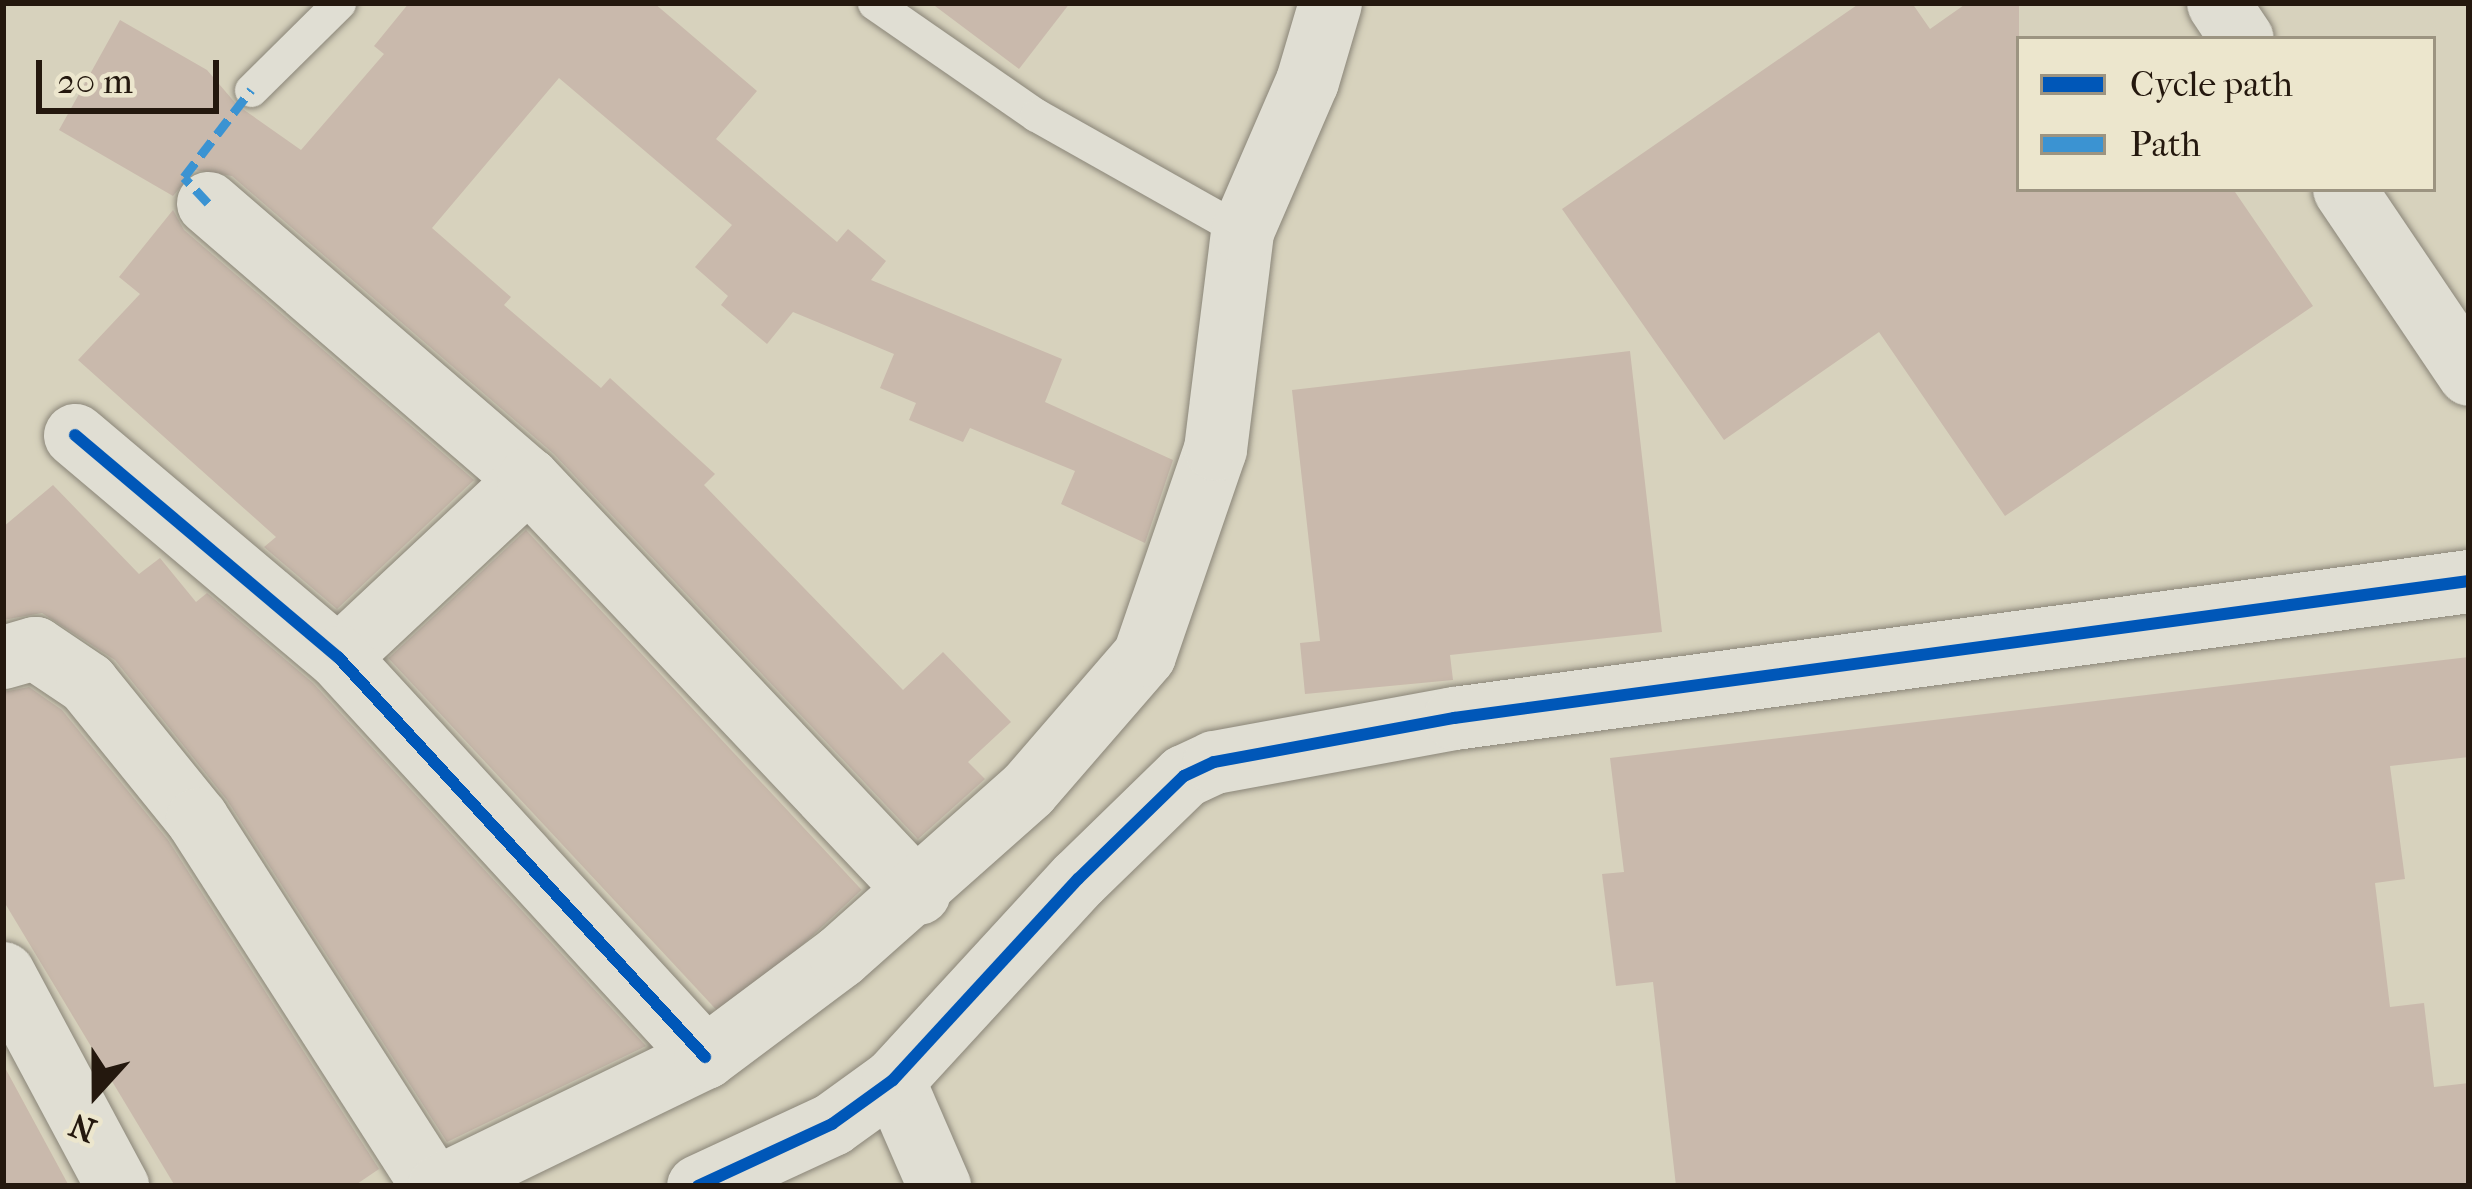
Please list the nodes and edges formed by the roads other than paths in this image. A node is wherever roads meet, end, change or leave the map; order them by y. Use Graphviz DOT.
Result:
graph roads {
  1 [pos="339,3"];
  2 [pos="874,3"];
  3 [pos="1330,3"];
  4 [pos="2218,3"];
  5 [pos="2240,36"];
  6 [pos="251,90"];
  7 [pos="2346,192"];
  8 [pos="208,203"];
  9 [pos="1242,231"];
  10 [pos="2469,374"];
  11 [pos="75,435"];
  12 [pos="528,479"];
  13 [pos="2469,581"];
  14 [pos="3,657"];
  15 [pos="338,657"];
  16 [pos="920,893"];
  17 [pos="3,973"];
  18 [pos="705,1057"];
  19 [pos="892,1080"];
  20 [pos="117,1186"];
  21 [pos="436,1186"];
  22 [pos="698,1186"];
  23 [pos="939,1186"];
  1 -- 6 [label="lane"];
  2 -- 9 [label="lane"];
  3 -- 9 [label="street"];
  4 -- 5 [label="street"];
  7 -- 10 [label="street"];
  8 -- 12 [label="street"];
  9 -- 16 [label="street"];
  11 -- 15 [label="street"];
  12 -- 15 [label="street"];
  12 -- 16 [label="street"];
  13 -- 19 [label="street"];
  14 -- 21 [label="street"];
  15 -- 18 [label="street"];
  16 -- 18 [label="street"];
  17 -- 20 [label="street"];
  18 -- 21 [label="street"];
  19 -- 22 [label="street"];
  19 -- 23 [label="street"];
}
